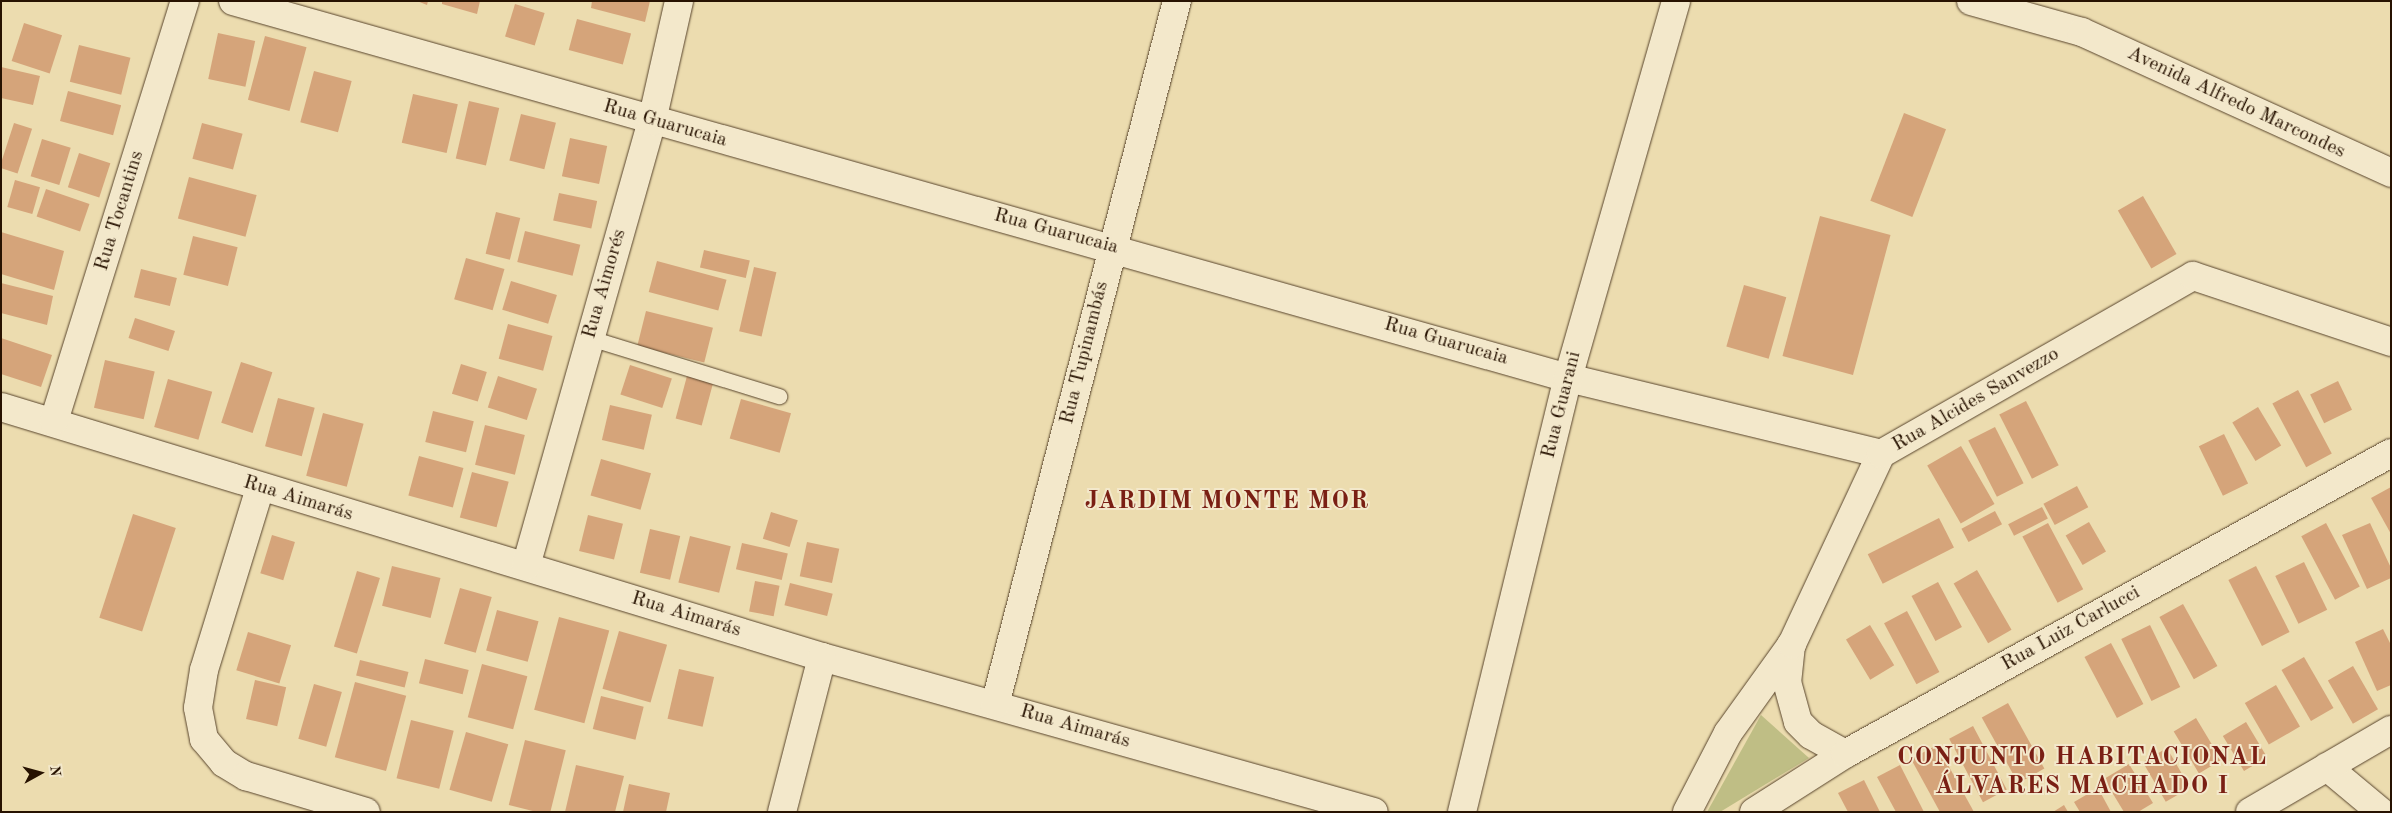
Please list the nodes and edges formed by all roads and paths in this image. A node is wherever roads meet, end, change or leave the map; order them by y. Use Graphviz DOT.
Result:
graph roads {
  1 [pos="185,1"];
  2 [pos="233,1"];
  3 [pos="679,1"];
  4 [pos="1177,1"];
  5 [pos="1676,1"];
  6 [pos="1971,1"];
  7 [pos="2043,1"];
  8 [pos="2082,32"];
  9 [pos="652,121"];
  10 [pos="2391,173"];
  11 [pos="1112,247"];
  12 [pos="590,338"];
  13 [pos="2391,342"];
  14 [pos="1568,378"];
  15 [pos="779,396"];
  16 [pos="1,407"];
  17 [pos="54,421"];
  18 [pos="2391,453"];
  19 [pos="1881,454"];
  20 [pos="260,488"];
  21 [pos="526,566"];
  22 [pos="1792,644"];
  23 [pos="822,657"];
  24 [pos="994,705"];
  25 [pos="2391,730"];
  26 [pos="1845,754"];
  27 [pos="2327,767"];
  28 [pos="366,812"];
  29 [pos="782,812"];
  30 [pos="1374,812"];
  31 [pos="1462,812"];
  32 [pos="1687,812"];
  33 [pos="1754,812"];
  34 [pos="2250,812"];
  35 [pos="2381,812"];
  1 -- 17 [label="street, Rua Tocantins"];
  2 -- 9 [label="street, Rua Guarucaia"];
  3 -- 9 [label="street, Rua Aimorés"];
  4 -- 11 [label="street, Rua Tupinambás"];
  5 -- 14 [label="street, Rua Guarani"];
  6 -- 8 [label="street, Avenida Alfredo Marcondes"];
  7 -- 8 [label="street, Avenida Alfredo Marcondes"];
  8 -- 10 [label="street, Avenida Alfredo Marcondes"];
  9 -- 11 [label="street, Rua Guarucaia"];
  9 -- 12 [label="street, Rua Aimorés"];
  11 -- 14 [label="street, Rua Guarucaia"];
  11 -- 24 [label="street, Rua Tupinambás"];
  12 -- 15 [label="lane"];
  12 -- 21 [label="street, Rua Aimorés"];
  13 -- 19 [label="street, Rua Alcides Sanvezzo"];
  14 -- 19 [label="street, Rua Guarucaia"];
  14 -- 31 [label="street, Rua Guarani"];
  16 -- 17 [label="street, Rua Aimarás"];
  17 -- 20 [label="street, Rua Aimarás"];
  18 -- 26 [label="street, Rua Luiz Carlucci"];
  19 -- 22 [label="street, Rua Alcides Sanvezzo"];
  20 -- 21 [label="street, Rua Aimarás"];
  20 -- 28 [label="street"];
  21 -- 23 [label="street, Rua Aimarás"];
  22 -- 26 [label="street"];
  22 -- 32 [label="street, Rua Alcides Sanvezzo"];
  23 -- 24 [label="street, Rua Aimarás"];
  23 -- 29 [label="street"];
  24 -- 30 [label="street, Rua Aimarás"];
  25 -- 27 [label="street"];
  26 -- 33 [label="street, Rua Luiz Carlucci"];
  27 -- 34 [label="street"];
  27 -- 35 [label="street"];
}
